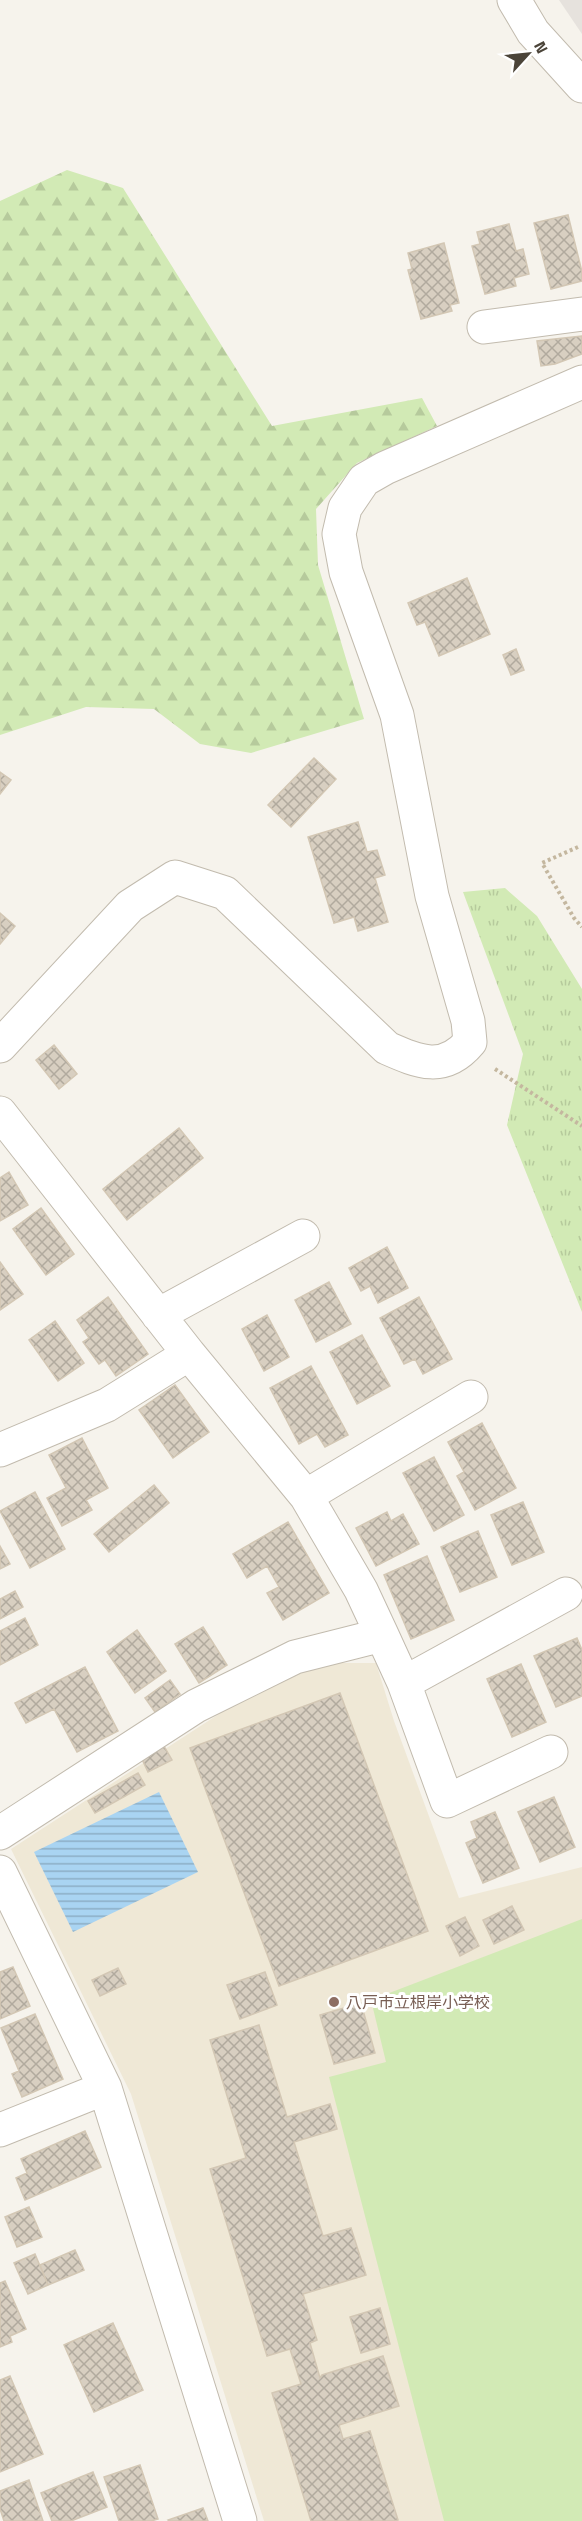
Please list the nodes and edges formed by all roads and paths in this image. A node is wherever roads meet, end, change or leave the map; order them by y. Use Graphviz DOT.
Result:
graph roads {
  1 [pos="514,0"];
  2 [pos="582,86"];
  3 [pos="582,314"];
  4 [pos="484,327"];
  5 [pos="582,382"];
  6 [pos="578,847"];
  7 [pos="582,927"];
  8 [pos="0,1046"];
  9 [pos="464,1049"];
  10 [pos="0,1113"];
  11 [pos="582,1126"];
  12 [pos="303,1236"];
  13 [pos="158,1315"];
  14 [pos="189,1354"];
  15 [pos="471,1397"];
  16 [pos="0,1450"];
  17 [pos="306,1496"];
  18 [pos="566,1594"];
  19 [pos="382,1635"];
  20 [pos="404,1683"];
  21 [pos="551,1752"];
  22 [pos="0,1833"];
  23 [pos="0,1872"];
  24 [pos="8,1906"];
  25 [pos="105,2088"];
  26 [pos="0,2130"];
  27 [pos="240,2521"];
  1 -- 2 [label="street"];
  3 -- 4 [label="street"];
  5 -- 9 [label="street"];
  6 -- 7 [label="path"];
  8 -- 9 [label="street"];
  9 -- 11 [label="path"];
  10 -- 13 [label="street"];
  12 -- 13 [label="street"];
  13 -- 14 [label="street"];
  14 -- 16 [label="street"];
  14 -- 17 [label="street"];
  15 -- 17 [label="street"];
  17 -- 19 [label="street"];
  18 -- 20 [label="street"];
  19 -- 20 [label="street"];
  19 -- 22 [label="street"];
  20 -- 21 [label="street"];
  23 -- 24 [label="street"];
  24 -- 25 [label="street"];
  25 -- 26 [label="street"];
  25 -- 27 [label="street"];
}
